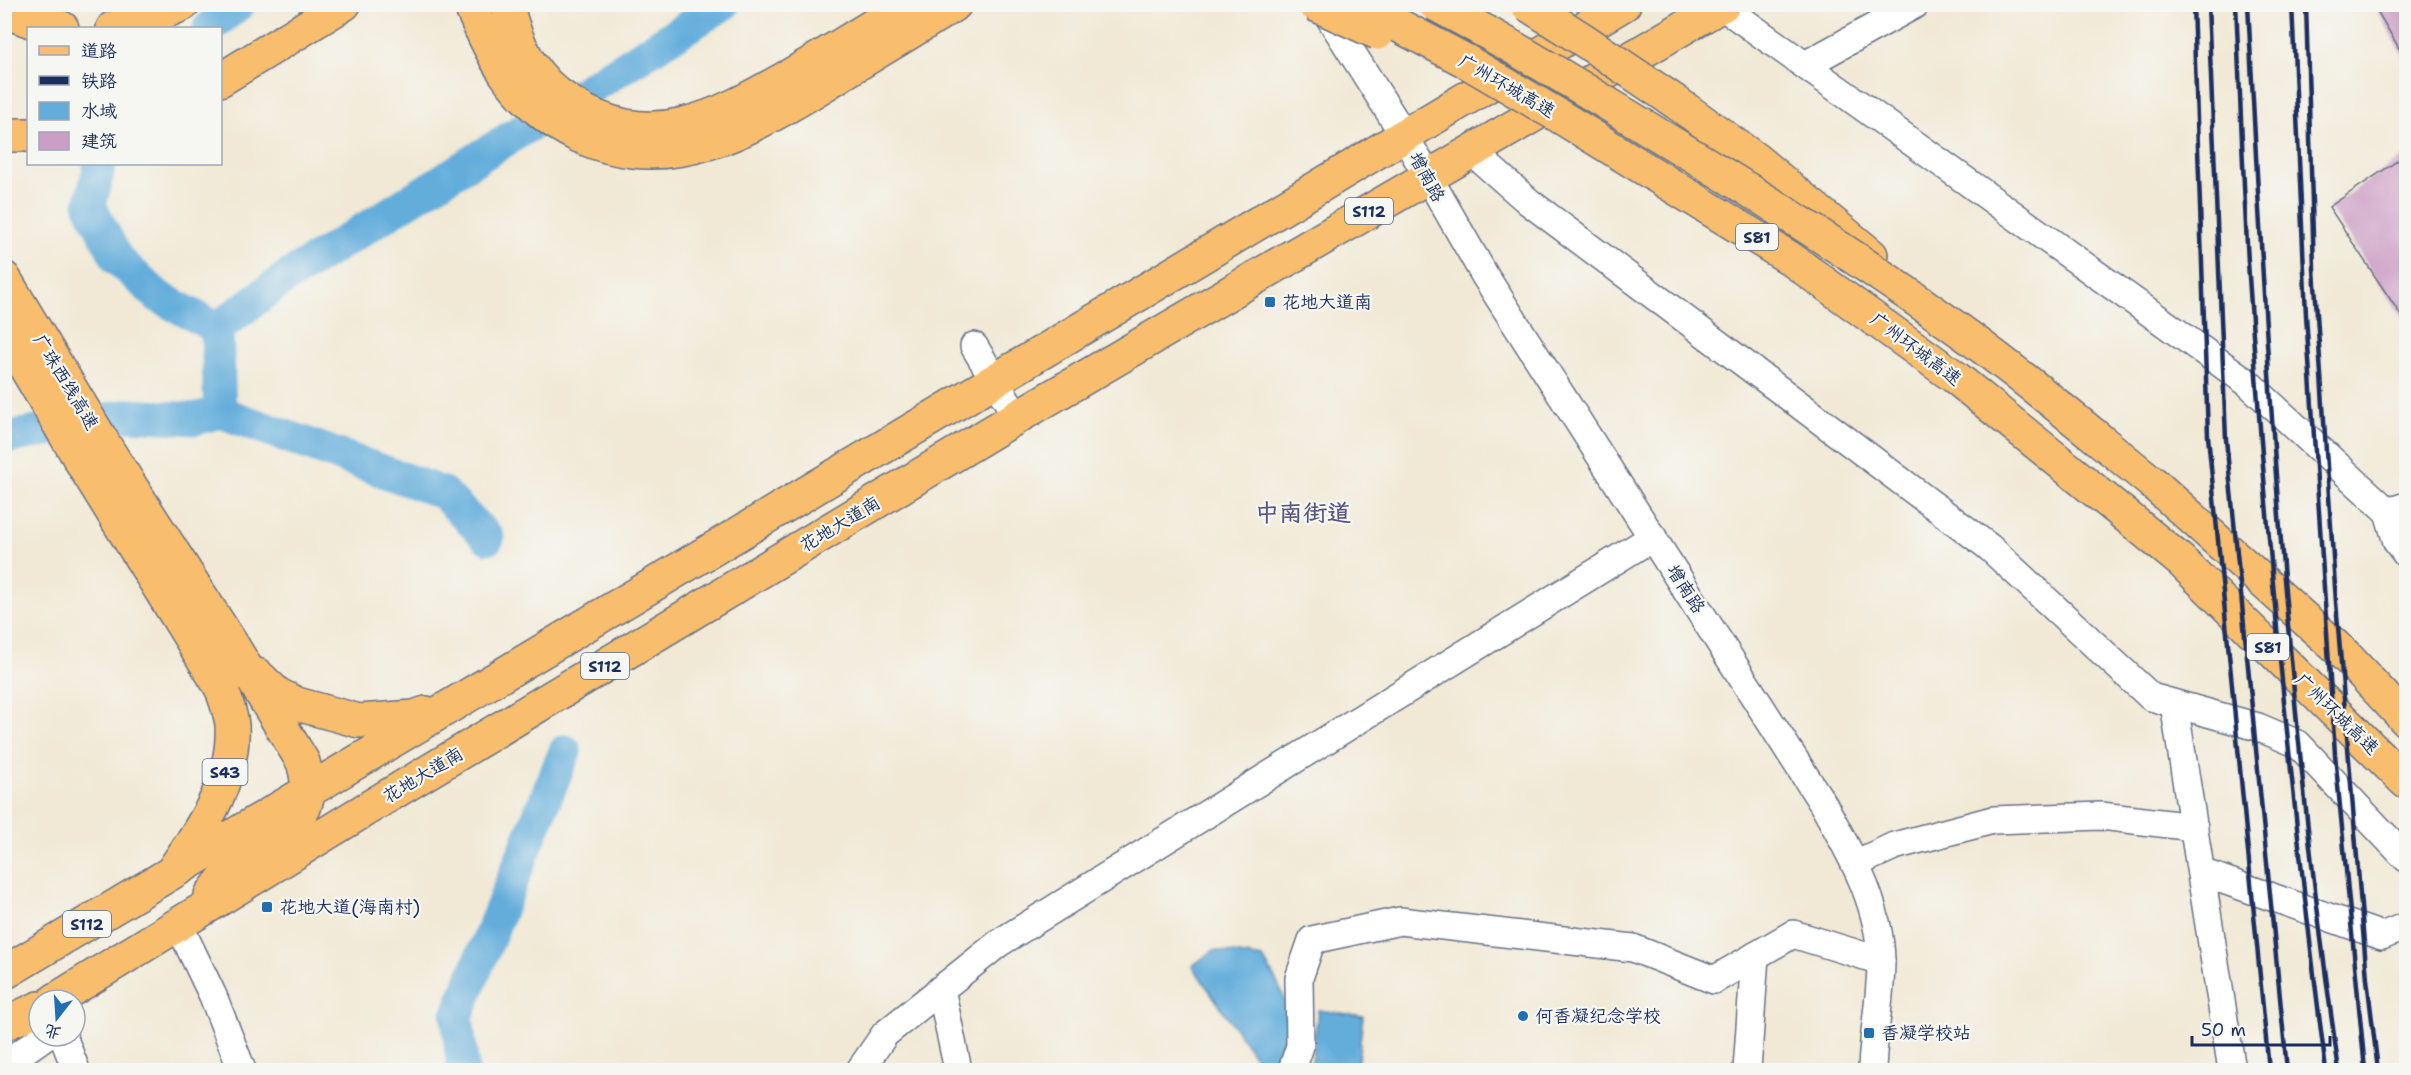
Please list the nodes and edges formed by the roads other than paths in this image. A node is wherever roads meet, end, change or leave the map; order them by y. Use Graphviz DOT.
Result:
graph roads {
  1 [pos="344,4"];
  2 [pos="470,4"];
  3 [pos="507,4"];
  4 [pos="907,4"];
  5 [pos="955,4"];
  6 [pos="1314,4"];
  7 [pos="1321,4"];
  8 [pos="1358,4"];
  9 [pos="1435,4"];
  10 [pos="1527,4"];
  11 [pos="1561,4"];
  12 [pos="1624,4"];
  13 [pos="1916,4"];
  14 [pos="182,5"];
  15 [pos="1723,5"];
  16 [pos="4,11"];
  17 [pos="57,27"];
  18 [pos="118,27"];
  19 [pos="1804,65"];
  20 [pos="222,79"];
  21 [pos="1677,103"];
  22 [pos="4,135"];
  23 [pos="27,135"];
  24 [pos="1404,135"];
  25 [pos="1471,151"];
  26 [pos="1653,173"];
  27 [pos="1427,177"];
  28 [pos="4,278"];
  29 [pos="4,331"];
  30 [pos="974,346"];
  31 [pos="2010,368"];
  32 [pos="994,380"];
  33 [pos="52,385"];
  34 [pos="1017,417"];
  35 [pos="97,460"];
  36 [pos="2397,509"];
  37 [pos="1653,537"];
  38 [pos="2406,554"];
  39 [pos="234,648"];
  40 [pos="459,702"];
  41 [pos="2174,704"];
  42 [pos="2406,720"];
  43 [pos="2406,782"];
  44 [pos="308,791"];
  45 [pos="2194,827"];
  46 [pos="2406,858"];
  47 [pos="1855,864"];
  48 [pos="2201,872"];
  49 [pos="170,875"];
  50 [pos="186,921"];
  51 [pos="2406,927"];
  52 [pos="1755,956"];
  53 [pos="1881,961"];
  54 [pos="4,973"];
  55 [pos="75,988"];
  56 [pos="941,989"];
  57 [pos="27,1013"];
  58 [pos="4,1024"];
  59 [pos="28,1048"];
  60 [pos="67,1048"];
  61 [pos="4,1065"];
  62 [pos="76,1071"];
  63 [pos="242,1071"];
  64 [pos="860,1071"];
  65 [pos="958,1071"];
  66 [pos="1292,1071"];
  67 [pos="1747,1071"];
  68 [pos="1872,1071"];
  69 [pos="2232,1071"];
  1 -- 20 [label="main road"];
  2 -- 5 [label="main road"];
  3 -- 4 [label="main road"];
  6 -- 26 [label="main road, bridge"];
  7 -- 24 [label="street, 增南路"];
  8 -- 26 [label="main road, 广州环城高速 / S81, bridge"];
  9 -- 31 [label="main road, 广州环城高速 / S81, bridge"];
  10 -- 21 [label="main road, bridge"];
  11 -- 21 [label="main road, bridge"];
  12 -- 24 [label="main road, S112"];
  13 -- 19 [label="street"];
  14 -- 18 [label="main road"];
  15 -- 19 [label="street"];
  15 -- 25 [label="main road, 花地大道南 / S112"];
  16 -- 17 [label="main road"];
  19 -- 36 [label="street"];
  21 -- 31 [label="main road, bridge"];
  22 -- 23 [label="main road"];
  24 -- 27 [label="street, 增南路"];
  24 -- 32 [label="main road, S112"];
  25 -- 27 [label="main road, 花地大道南 / S112"];
  25 -- 41 [label="street"];
  26 -- 43 [label="main road, 广州环城高速 / S81, bridge"];
  27 -- 34 [label="main road, 花地大道南 / S112"];
  27 -- 37 [label="street, 增南路"];
  28 -- 33 [label="main road, 广珠西线高速 / S43"];
  29 -- 33 [label="main road, 广珠西线高速 / S43"];
  30 -- 32 [label="street"];
  31 -- 42 [label="main road, 广州环城高速 / S81, bridge"];
  32 -- 34 [label="street"];
  32 -- 40 [label="main road, S112"];
  33 -- 35 [label="main road, 广珠西线高速 / S43"];
  34 -- 50 [label="main road, 花地大道南 / S112"];
  35 -- 39 [label="main road, S43"];
  35 -- 49 [label="main road, S43"];
  36 -- 38 [label="street"];
  37 -- 47 [label="street, 增南路"];
  37 -- 56 [label="street"];
  39 -- 40 [label="main road"];
  39 -- 44 [label="main road, S43"];
  40 -- 44 [label="main road, S112"];
  41 -- 45 [label="street"];
  41 -- 46 [label="street"];
  44 -- 49 [label="main road"];
  44 -- 50 [label="main road"];
  45 -- 47 [label="street"];
  45 -- 48 [label="street"];
  47 -- 53 [label="street, 增南路"];
  48 -- 51 [label="street"];
  48 -- 69 [label="street"];
  49 -- 50 [label="main road"];
  49 -- 54 [label="main road, S112"];
  50 -- 55 [label="main road, 花地大道南 / S112"];
  50 -- 63 [label="street"];
  52 -- 53 [label="street"];
  52 -- 66 [label="street"];
  52 -- 67 [label="street"];
  53 -- 68 [label="street, 增南路"];
  56 -- 64 [label="street"];
  56 -- 65 [label="street"];
  57 -- 58 [label="main road"];
  59 -- 61 [label="street"];
  60 -- 62 [label="street"];
}
